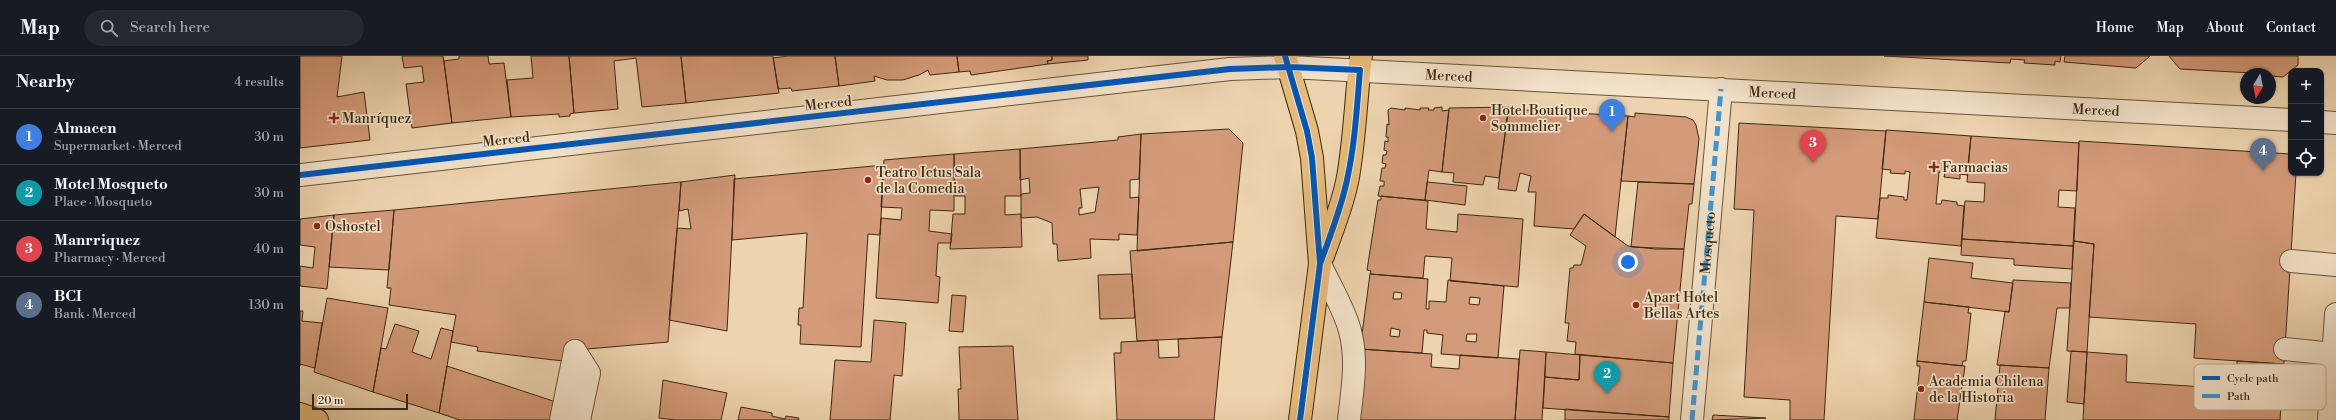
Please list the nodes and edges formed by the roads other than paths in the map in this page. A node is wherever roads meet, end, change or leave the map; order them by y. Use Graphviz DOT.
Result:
graph roads {
  1 [pos="1287,62"];
  2 [pos="1360,63"];
  3 [pos="1721,89"];
  4 [pos="2288,120"];
  5 [pos="2324,122"];
  6 [pos="2336,123"];
  7 [pos="300,175"];
  8 [pos="2291,261"];
  9 [pos="1320,264"];
  10 [pos="2336,265"];
  11 [pos="2336,314"];
  12 [pos="2285,349"];
  13 [pos="2333,354"];
  14 [pos="300,414"];
  15 [pos="317,420"];
  16 [pos="561,420"];
  17 [pos="579,420"];
  18 [pos="1300,420"];
  19 [pos="1349,420"];
  20 [pos="1692,420"];
  21 [pos="2328,420"];
  1 -- 2 [label="street, Merced"];
  1 -- 7 [label="street, Merced"];
  1 -- 9 [label="main road"];
  2 -- 3 [label="street, Merced"];
  2 -- 9 [label="main road"];
  3 -- 4 [label="street, Merced"];
  3 -- 20 [label="street, Mosqueto"];
  5 -- 6 [label="street"];
  8 -- 10 [label="street"];
  9 -- 18 [label="main road"];
  9 -- 19 [label="street"];
  11 -- 13 [label="street"];
  12 -- 13 [label="street"];
  13 -- 21 [label="street"];
  14 -- 15 [label="main road"];
  16 -- 17 [label="street"];
}
